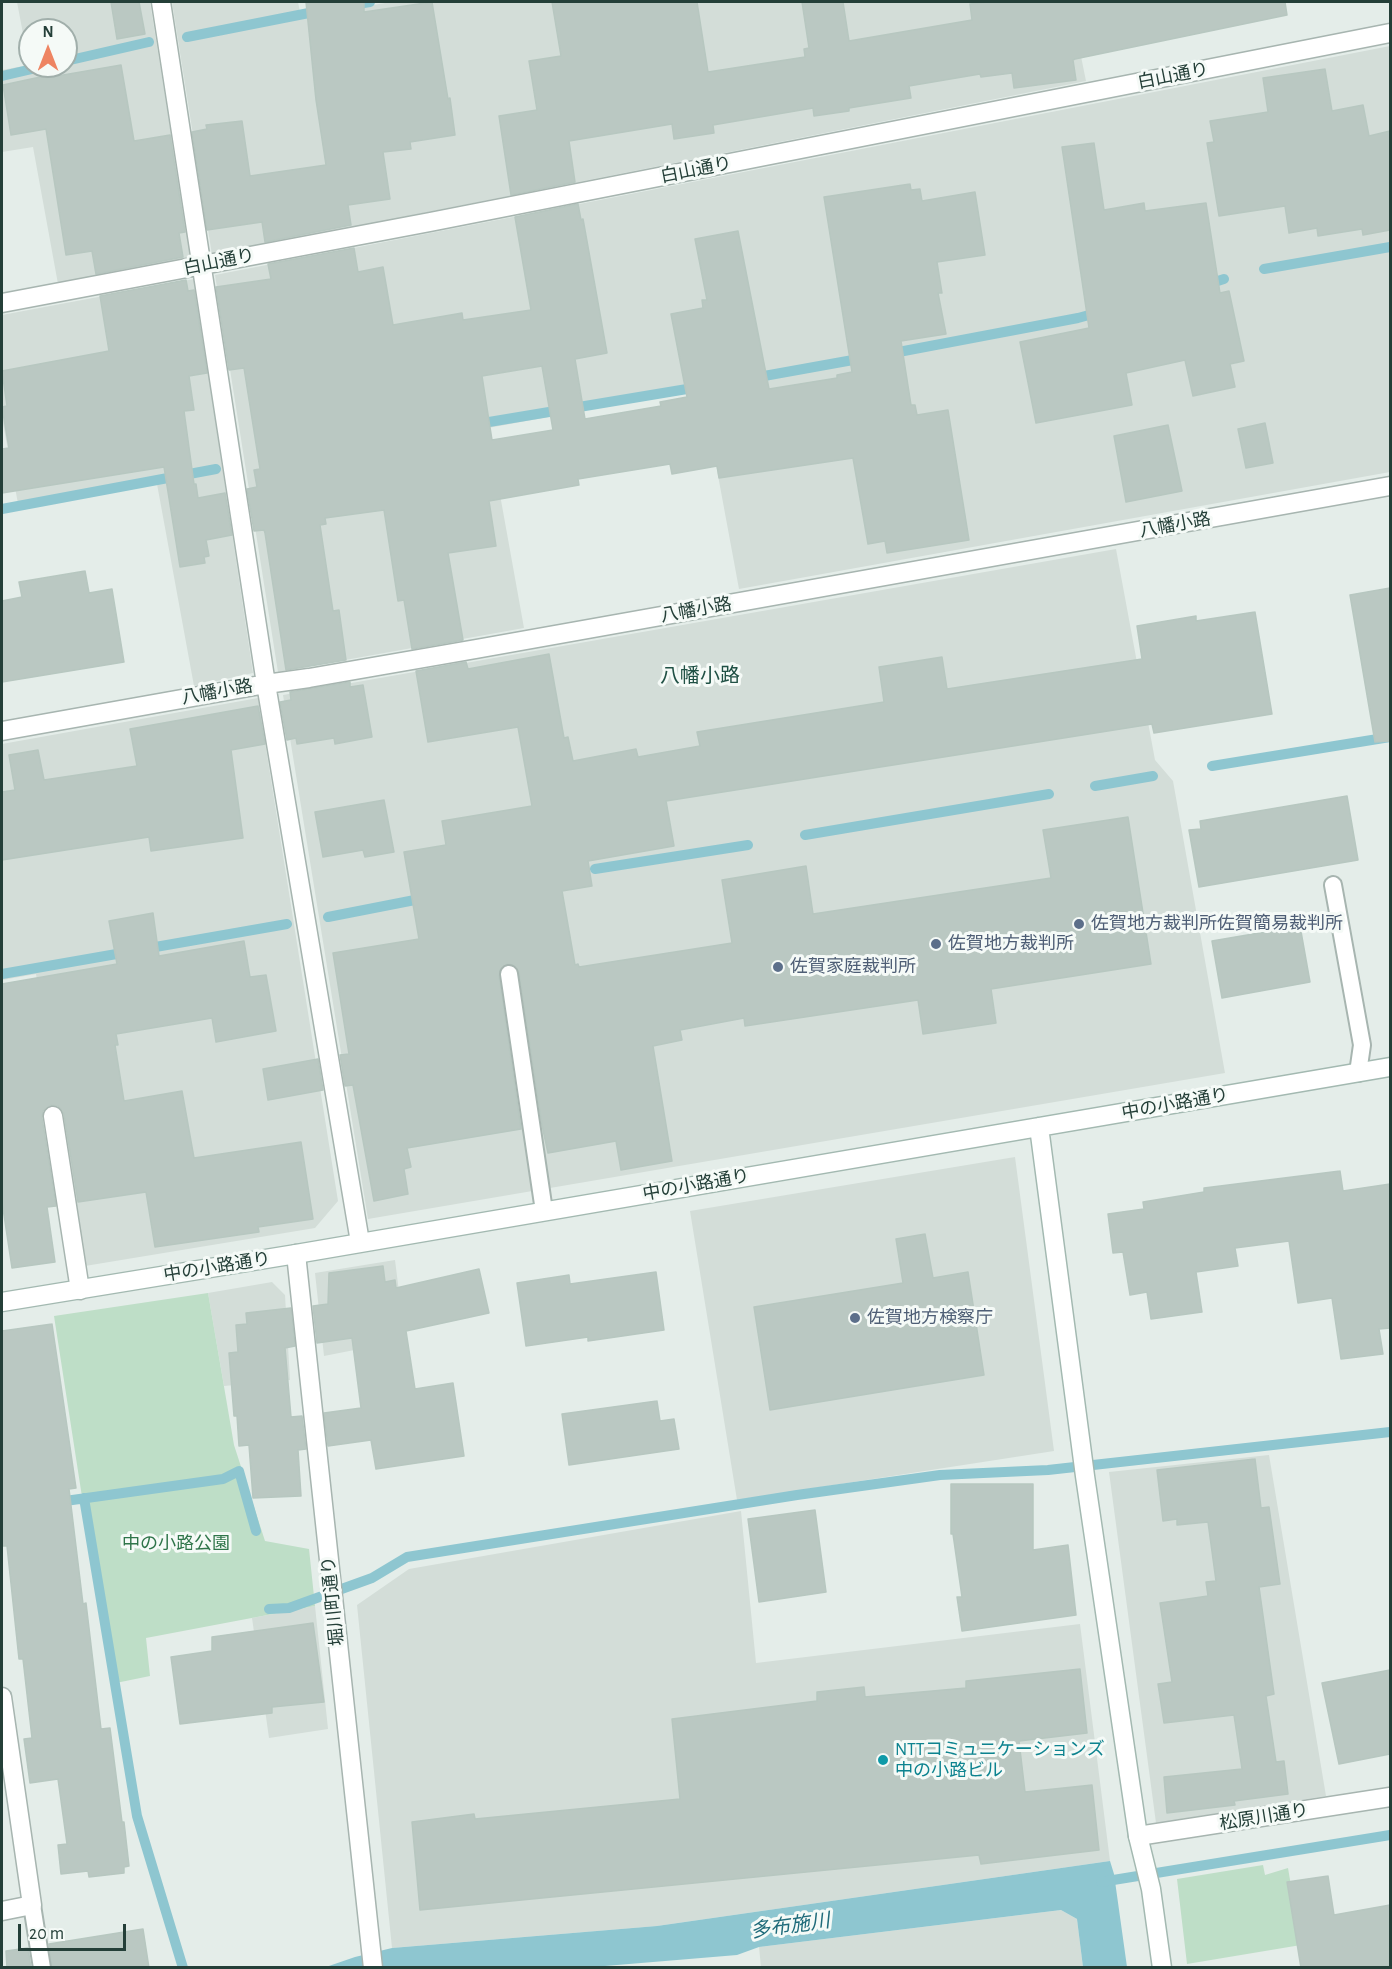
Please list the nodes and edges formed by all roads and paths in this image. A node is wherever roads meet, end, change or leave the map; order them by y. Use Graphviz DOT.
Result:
graph roads {
  1 [pos="161,2"];
  2 [pos="1390,33"];
  3 [pos="202,266"];
  4 [pos="2,303"];
  5 [pos="1390,486"];
  6 [pos="266,684"];
  7 [pos="2,731"];
  8 [pos="1333,885"];
  9 [pos="509,974"];
  10 [pos="1390,1067"];
  11 [pos="1358,1073"];
  12 [pos="53,1116"];
  13 [pos="1039,1127"];
  14 [pos="544,1211"];
  15 [pos="360,1242"];
  16 [pos="296,1254"];
  17 [pos="80,1290"];
  18 [pos="2,1302"];
  19 [pos="2,1697"];
  20 [pos="1390,1797"];
  21 [pos="1141,1844"];
  22 [pos="32,1905"];
  23 [pos="2,1911"];
  24 [pos="42,1968"];
  25 [pos="373,1968"];
  26 [pos="1162,1968"];
  1 -- 3 [label="street"];
  2 -- 3 [label="street, 白山通り"];
  3 -- 4 [label="street, 白山通り"];
  3 -- 6 [label="street"];
  5 -- 6 [label="street, 八幡小路"];
  6 -- 7 [label="street, 八幡小路"];
  6 -- 15 [label="street"];
  8 -- 11 [label="lane"];
  9 -- 14 [label="lane"];
  10 -- 11 [label="street, 中の小路通り"];
  11 -- 13 [label="street, 中の小路通り"];
  12 -- 17 [label="street"];
  13 -- 14 [label="street, 中の小路通り"];
  13 -- 21 [label="street"];
  14 -- 15 [label="street, 中の小路通り"];
  15 -- 16 [label="street, 中の小路通り"];
  16 -- 17 [label="street, 中の小路通り"];
  16 -- 25 [label="street, 堀川町通り"];
  17 -- 18 [label="street, 中の小路通り"];
  19 -- 22 [label="street"];
  20 -- 21 [label="street, 松原川通り"];
  21 -- 26 [label="street"];
  22 -- 23 [label="street"];
  22 -- 24 [label="lane"];
}
